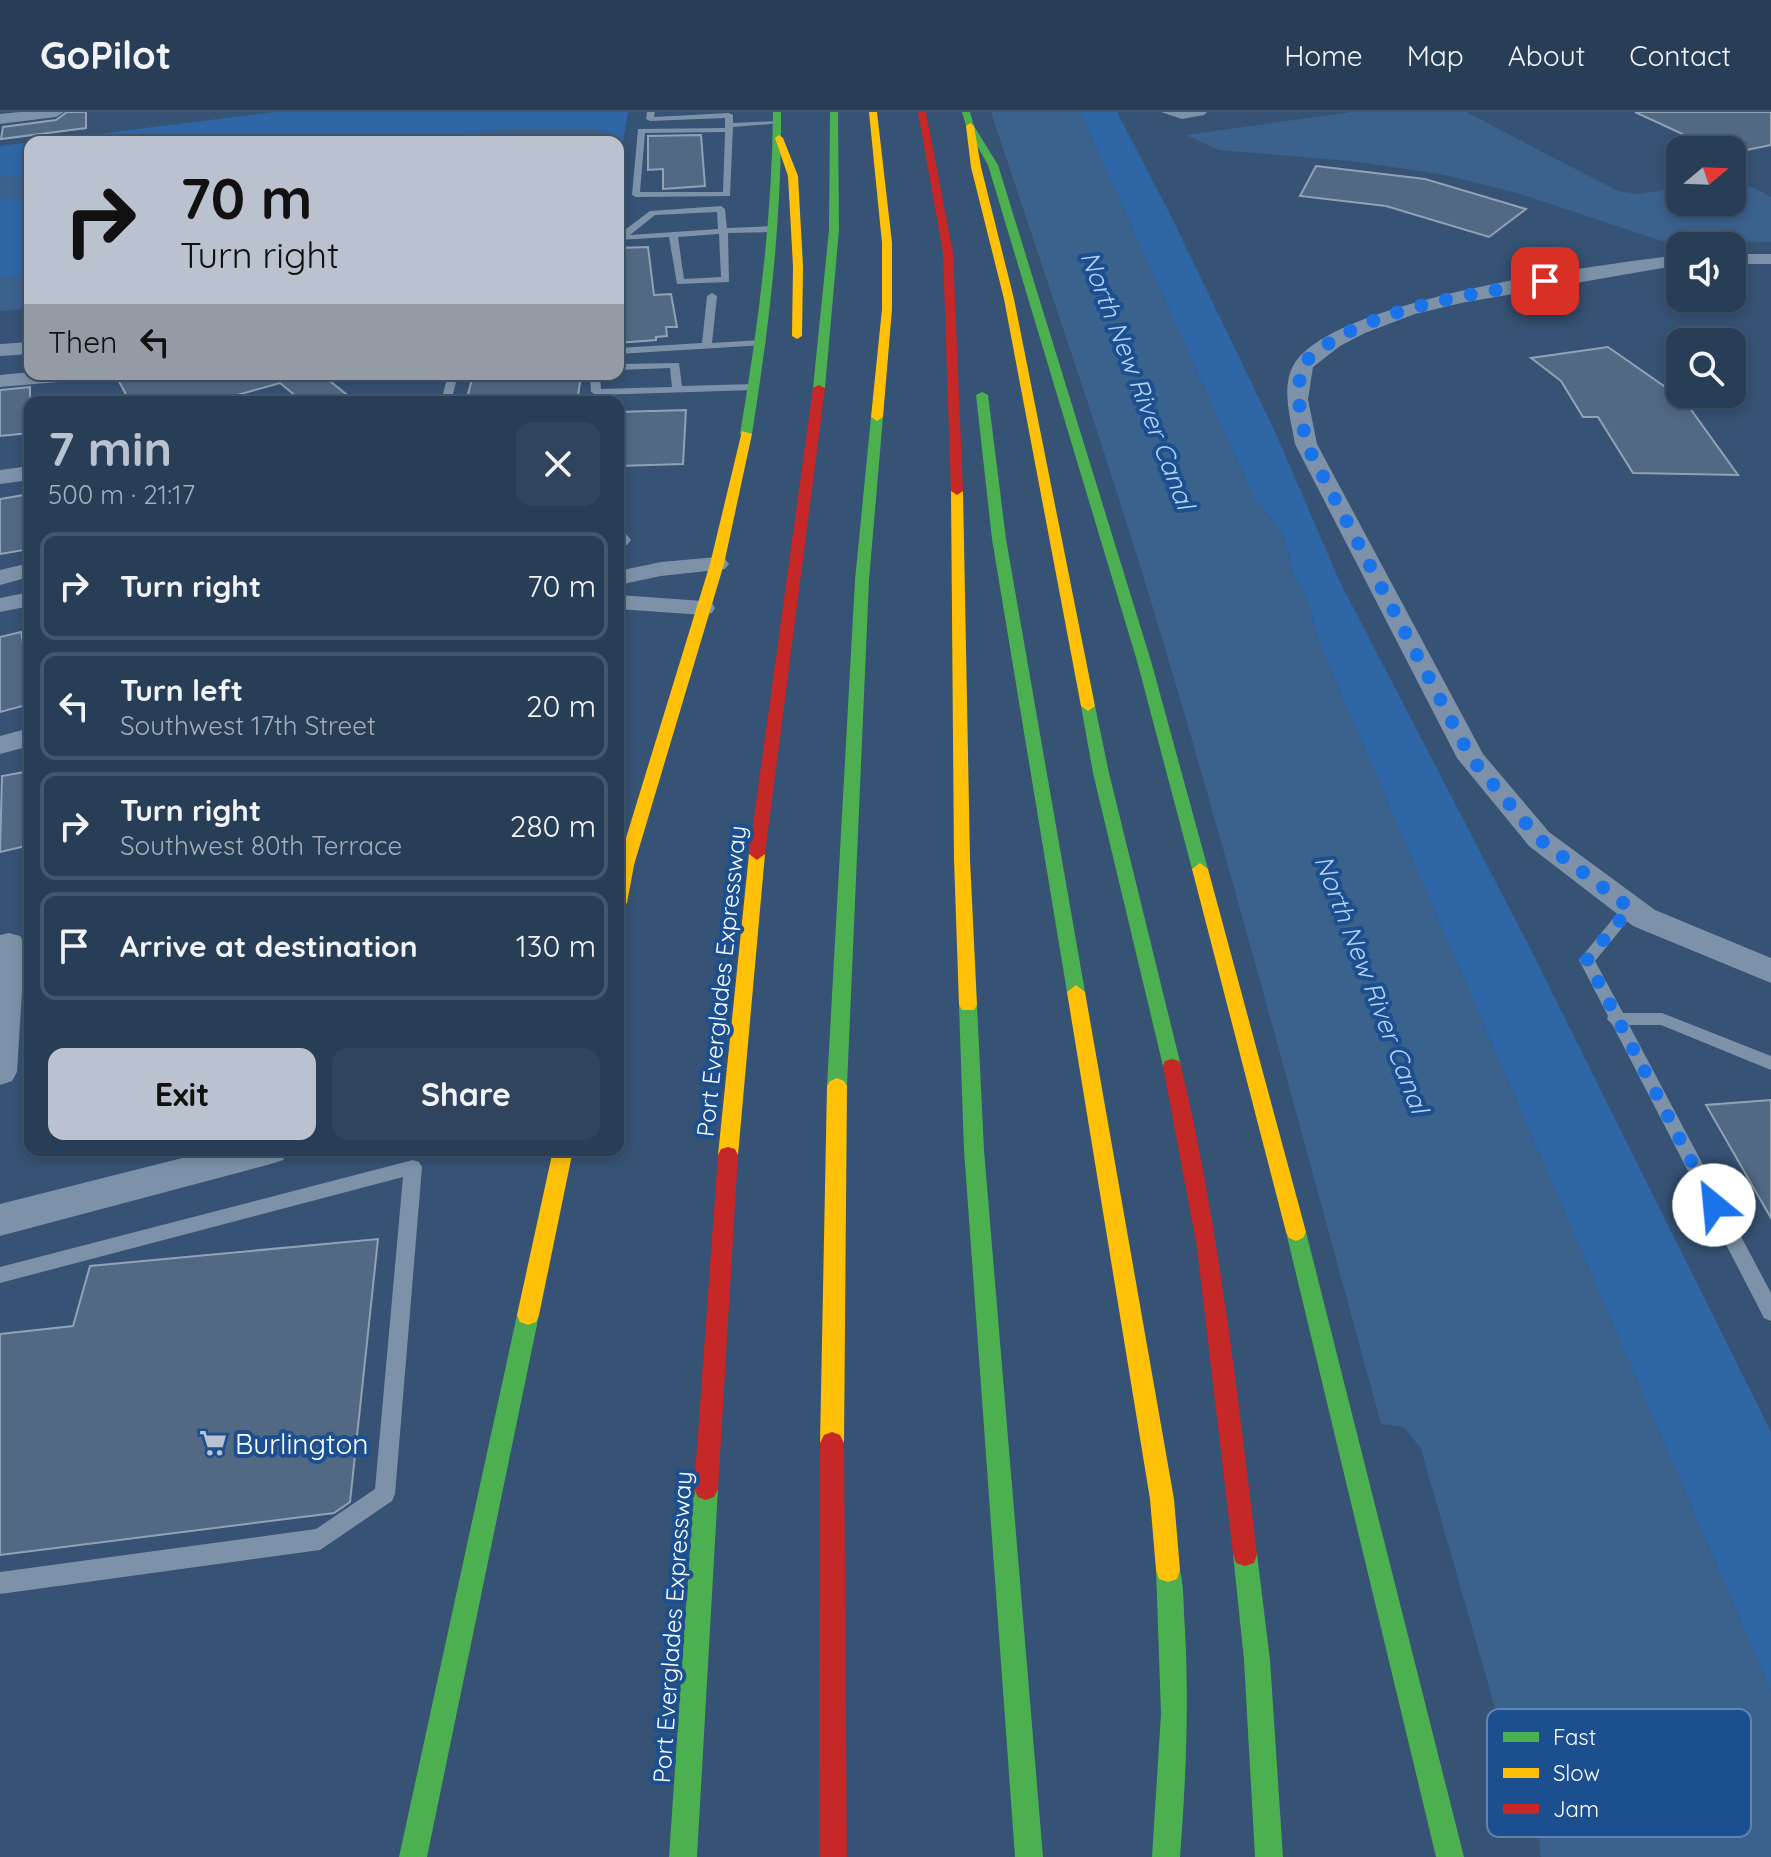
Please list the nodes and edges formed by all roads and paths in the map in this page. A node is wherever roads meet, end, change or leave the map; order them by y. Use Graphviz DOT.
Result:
graph roads {
  1 [pos="56,112"];
  2 [pos="651,112"];
  3 [pos="834,112"];
  4 [pos="873,112"];
  5 [pos="922,112"];
  6 [pos="1199,112"];
  7 [pos="1175,113"];
  8 [pos="0,119"];
  9 [pos="968,119"];
  10 [pos="729,120"];
  11 [pos="778,124"];
  12 [pos="773,229"];
  13 [pos="723,231"];
  14 [pos="673,234"];
  15 [pos="624,235"];
  16 [pos="624,238"];
  17 [pos="948,253"];
  18 [pos="1746,259"];
  19 [pos="1771,259"];
  20 [pos="1666,262"];
  21 [pos="712,296"];
  22 [pos="969,336"];
  23 [pos="761,343"];
  24 [pos="707,346"];
  25 [pos="24,348"];
  26 [pos="0,350"];
  27 [pos="624,351"];
  28 [pos="796,354"];
  29 [pos="624,367"];
  30 [pos="980,377"];
  31 [pos="41,380"];
  32 [pos="595,380"];
  33 [pos="0,381"];
  34 [pos="754,387"];
  35 [pos="677,389"];
  36 [pos="794,436"];
  37 [pos="24,474"];
  38 [pos="0,477"];
  39 [pos="795,558"];
  40 [pos="717,564"];
  41 [pos="24,573"];
  42 [pos="624,577"];
  43 [pos="0,578"];
  44 [pos="24,600"];
  45 [pos="624,602"];
  46 [pos="0,605"];
  47 [pos="703,608"];
  48 [pos="24,739"];
  49 [pos="0,745"];
  50 [pos="624,874"];
  51 [pos="1630,908"];
  52 [pos="9,944"];
  53 [pos="1771,971"];
  54 [pos="1615,1019"];
  55 [pos="17,1027"];
  56 [pos="1771,1063"];
  57 [pos="0,1072"];
  58 [pos="248,1156"];
  59 [pos="562,1156"];
  60 [pos="0,1220"];
  61 [pos="0,1275"];
  62 [pos="1771,1312"];
  63 [pos="0,1583"];
  64 [pos="413,1857"];
  65 [pos="683,1857"];
  66 [pos="833,1857"];
  67 [pos="1029,1857"];
  68 [pos="1166,1857"];
  69 [pos="1269,1857"];
  70 [pos="1450,1857"];
  1 -- 8 [label="street"];
  2 -- 10 [label="lane"];
  3 -- 39 [label="main road, Port Everglades Expressway"];
  4 -- 66 [label="main road"];
  5 -- 17 [label="main road"];
  6 -- 7 [label="street"];
  9 -- 69 [label="main road"];
  9 -- 70 [label="main road"];
  10 -- 10 [label="lane"];
  10 -- 11 [label="lane"];
  11 -- 12 [label="main road"];
  11 -- 28 [label="main road"];
  12 -- 13 [label="lane"];
  12 -- 23 [label="main road"];
  13 -- 14 [label="lane"];
  13 -- 14 [label="lane"];
  13 -- 15 [label="lane"];
  14 -- 16 [label="lane"];
  17 -- 22 [label="main road"];
  17 -- 67 [label="main road"];
  18 -- 19 [label="street"];
  20 -- 51 [label="street"];
  21 -- 24 [label="lane"];
  23 -- 24 [label="lane"];
  23 -- 34 [label="main road"];
  24 -- 27 [label="lane"];
  25 -- 26 [label="street"];
  29 -- 35 [label="lane"];
  30 -- 68 [label="main road"];
  31 -- 33 [label="street"];
  32 -- 35 [label="lane"];
  34 -- 35 [label="lane"];
  34 -- 40 [label="main road"];
  36 -- 39 [label="main road"];
  37 -- 38 [label="street"];
  39 -- 65 [label="main road, Port Everglades Expressway"];
  40 -- 42 [label="street"];
  40 -- 47 [label="main road"];
  41 -- 43 [label="street"];
  44 -- 46 [label="street"];
  45 -- 47 [label="street"];
  47 -- 50 [label="main road"];
  48 -- 49 [label="street"];
  51 -- 53 [label="street"];
  51 -- 54 [label="lane"];
  52 -- 55 [label="street"];
  54 -- 56 [label="lane"];
  54 -- 62 [label="lane"];
  55 -- 57 [label="street"];
  58 -- 60 [label="street"];
  59 -- 64 [label="main road"];
  61 -- 63 [label="lane"];
}
